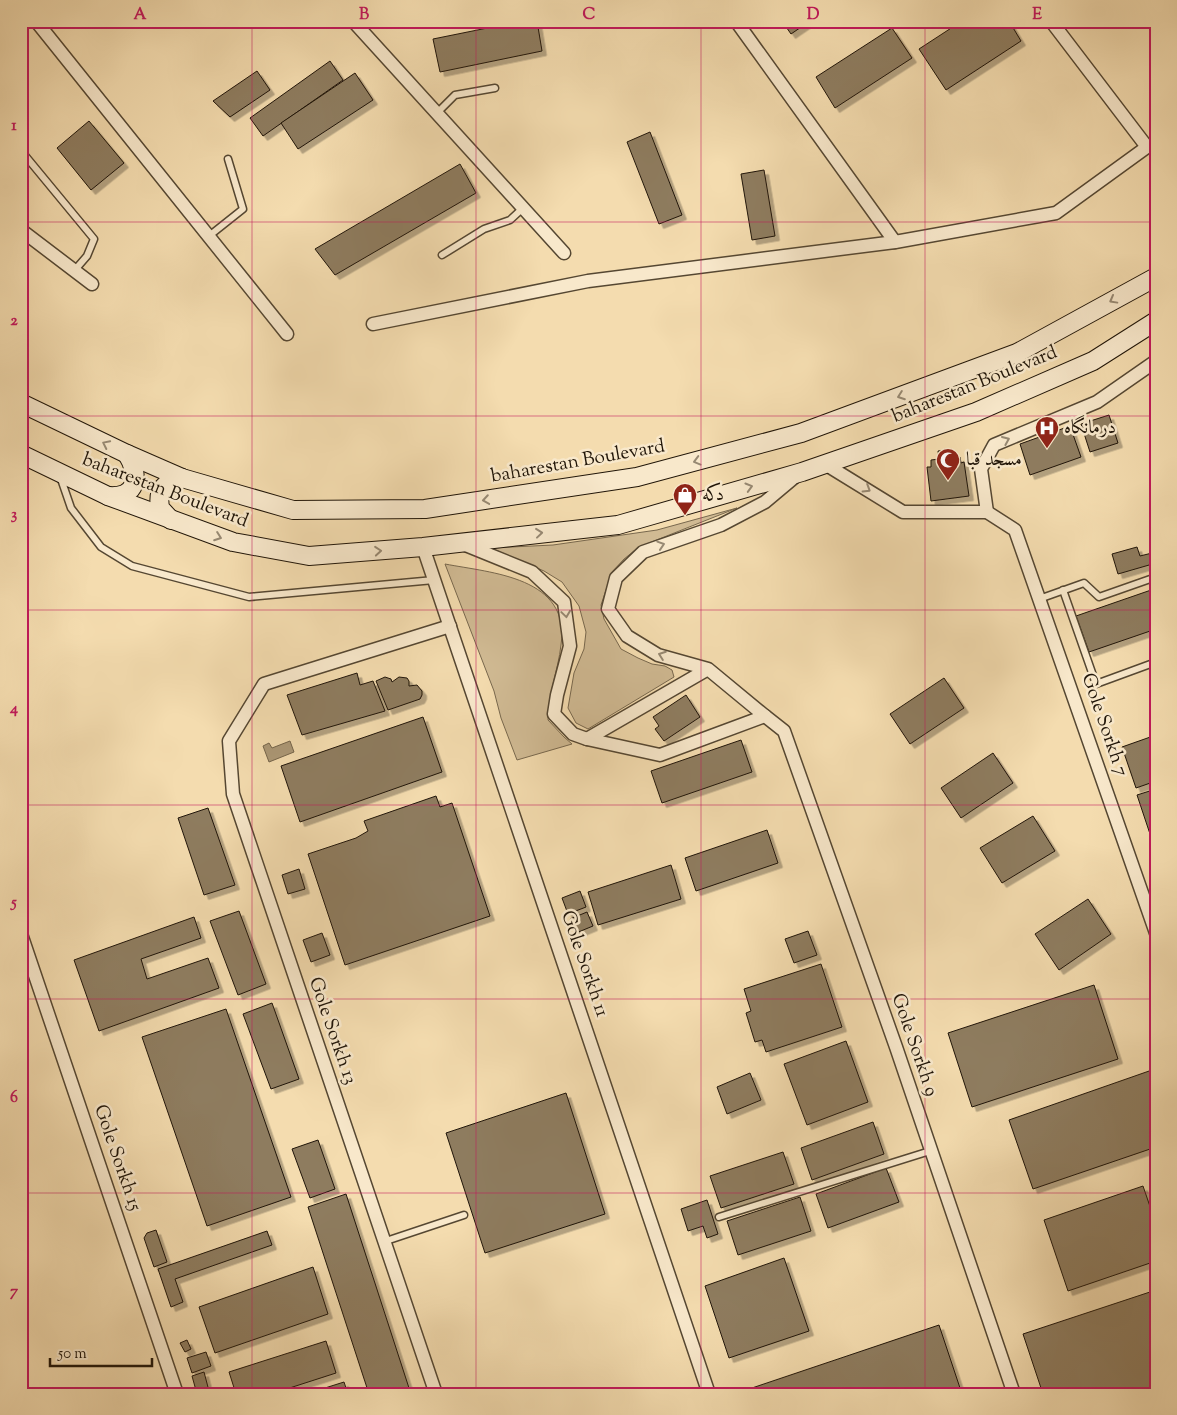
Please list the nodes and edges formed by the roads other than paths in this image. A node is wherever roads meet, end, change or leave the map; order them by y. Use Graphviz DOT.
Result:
graph roads {
  1 [pos="36,21"];
  2 [pos="353,21"];
  3 [pos="736,21"];
  4 [pos="1051,21"];
  5 [pos="495,88"];
  6 [pos="437,113"];
  7 [pos="23,153"];
  8 [pos="228,159"];
  9 [pos="523,208"];
  10 [pos="21,230"];
  11 [pos="209,236"];
  12 [pos="895,242"];
  13 [pos="564,253"];
  14 [pos="442,255"];
  15 [pos="74,271"];
  16 [pos="1156,277"];
  17 [pos="92,284"];
  18 [pos="1156,321"];
  19 [pos="373,324"];
  20 [pos="287,334"];
  21 [pos="1156,362"];
  22 [pos="22,404"];
  23 [pos="21,454"];
  24 [pos="126,454"];
  25 [pos="826,464"];
  26 [pos="58,472"];
  27 [pos="802,472"];
  28 [pos="182,478"];
  29 [pos="108,496"];
  30 [pos="987,512"];
  31 [pos="172,520"];
  32 [pos="458,542"];
  33 [pos="423,547"];
  34 [pos="1156,577"];
  35 [pos="434,580"];
  36 [pos="1063,590"];
  37 [pos="1039,599"];
  38 [pos="450,626"];
  39 [pos="1156,662"];
  40 [pos="708,668"];
  41 [pos="765,716"];
  42 [pos="587,739"];
  43 [pos="1156,933"];
  44 [pos="21,934"];
  45 [pos="930,1150"];
  46 [pos="464,1215"];
  47 [pos="719,1217"];
  48 [pos="383,1242"];
  49 [pos="178,1394"];
  50 [pos="436,1394"];
  51 [pos="709,1394"];
  52 [pos="1014,1394"];
  1 -- 11 [label="street"];
  2 -- 6 [label="street"];
  3 -- 12 [label="street"];
  4 -- 12 [label="street"];
  5 -- 6 [label="lane"];
  6 -- 9 [label="street"];
  7 -- 15 [label="lane"];
  8 -- 11 [label="lane"];
  9 -- 13 [label="street"];
  9 -- 14 [label="lane"];
  10 -- 15 [label="street"];
  11 -- 20 [label="street"];
  12 -- 19 [label="street"];
  15 -- 17 [label="street"];
  16 -- 28 [label="street, baharestan Boulevard, one-way"];
  18 -- 25 [label="street, baharestan Boulevard"];
  30 -- 21 [label="street, one-way"];
  24 -- 22 [label="street, baharestan Boulevard, one-way"];
  23 -- 26 [label="street, baharestan Boulevard"];
  24 -- 28 [label="street, baharestan Boulevard"];
  24 -- 29 [label="street"];
  25 -- 27 [label="street, baharestan Boulevard"];
  25 -- 30 [label="street, one-way"];
  26 -- 29 [label="street, baharestan Boulevard"];
  26 -- 35 [label="lane"];
  32 -- 27 [label="street, baharestan Boulevard, one-way"];
  40 -- 27 [label="street, one-way"];
  28 -- 31 [label="street"];
  29 -- 31 [label="street, baharestan Boulevard"];
  30 -- 37 [label="street, Gole Sorkh 7"];
  31 -- 33 [label="street, baharestan Boulevard, one-way"];
  32 -- 33 [label="street, baharestan Boulevard"];
  32 -- 42 [label="street, one-way"];
  33 -- 35 [label="street, Gole Sorkh 11"];
  34 -- 36 [label="lane"];
  35 -- 38 [label="street, Gole Sorkh 11"];
  36 -- 37 [label="lane"];
  36 -- 39 [label="lane"];
  37 -- 43 [label="street, Gole Sorkh 7"];
  38 -- 48 [label="street, Gole Sorkh 13"];
  38 -- 51 [label="street, Gole Sorkh 11"];
  40 -- 41 [label="street, Gole Sorkh 9"];
  40 -- 42 [label="street"];
  41 -- 42 [label="street"];
  41 -- 45 [label="street, Gole Sorkh 9"];
  44 -- 49 [label="street, Gole Sorkh 15"];
  45 -- 47 [label="lane"];
  45 -- 52 [label="street, Gole Sorkh 9"];
  46 -- 48 [label="lane"];
  48 -- 50 [label="street, Gole Sorkh 13"];
}
